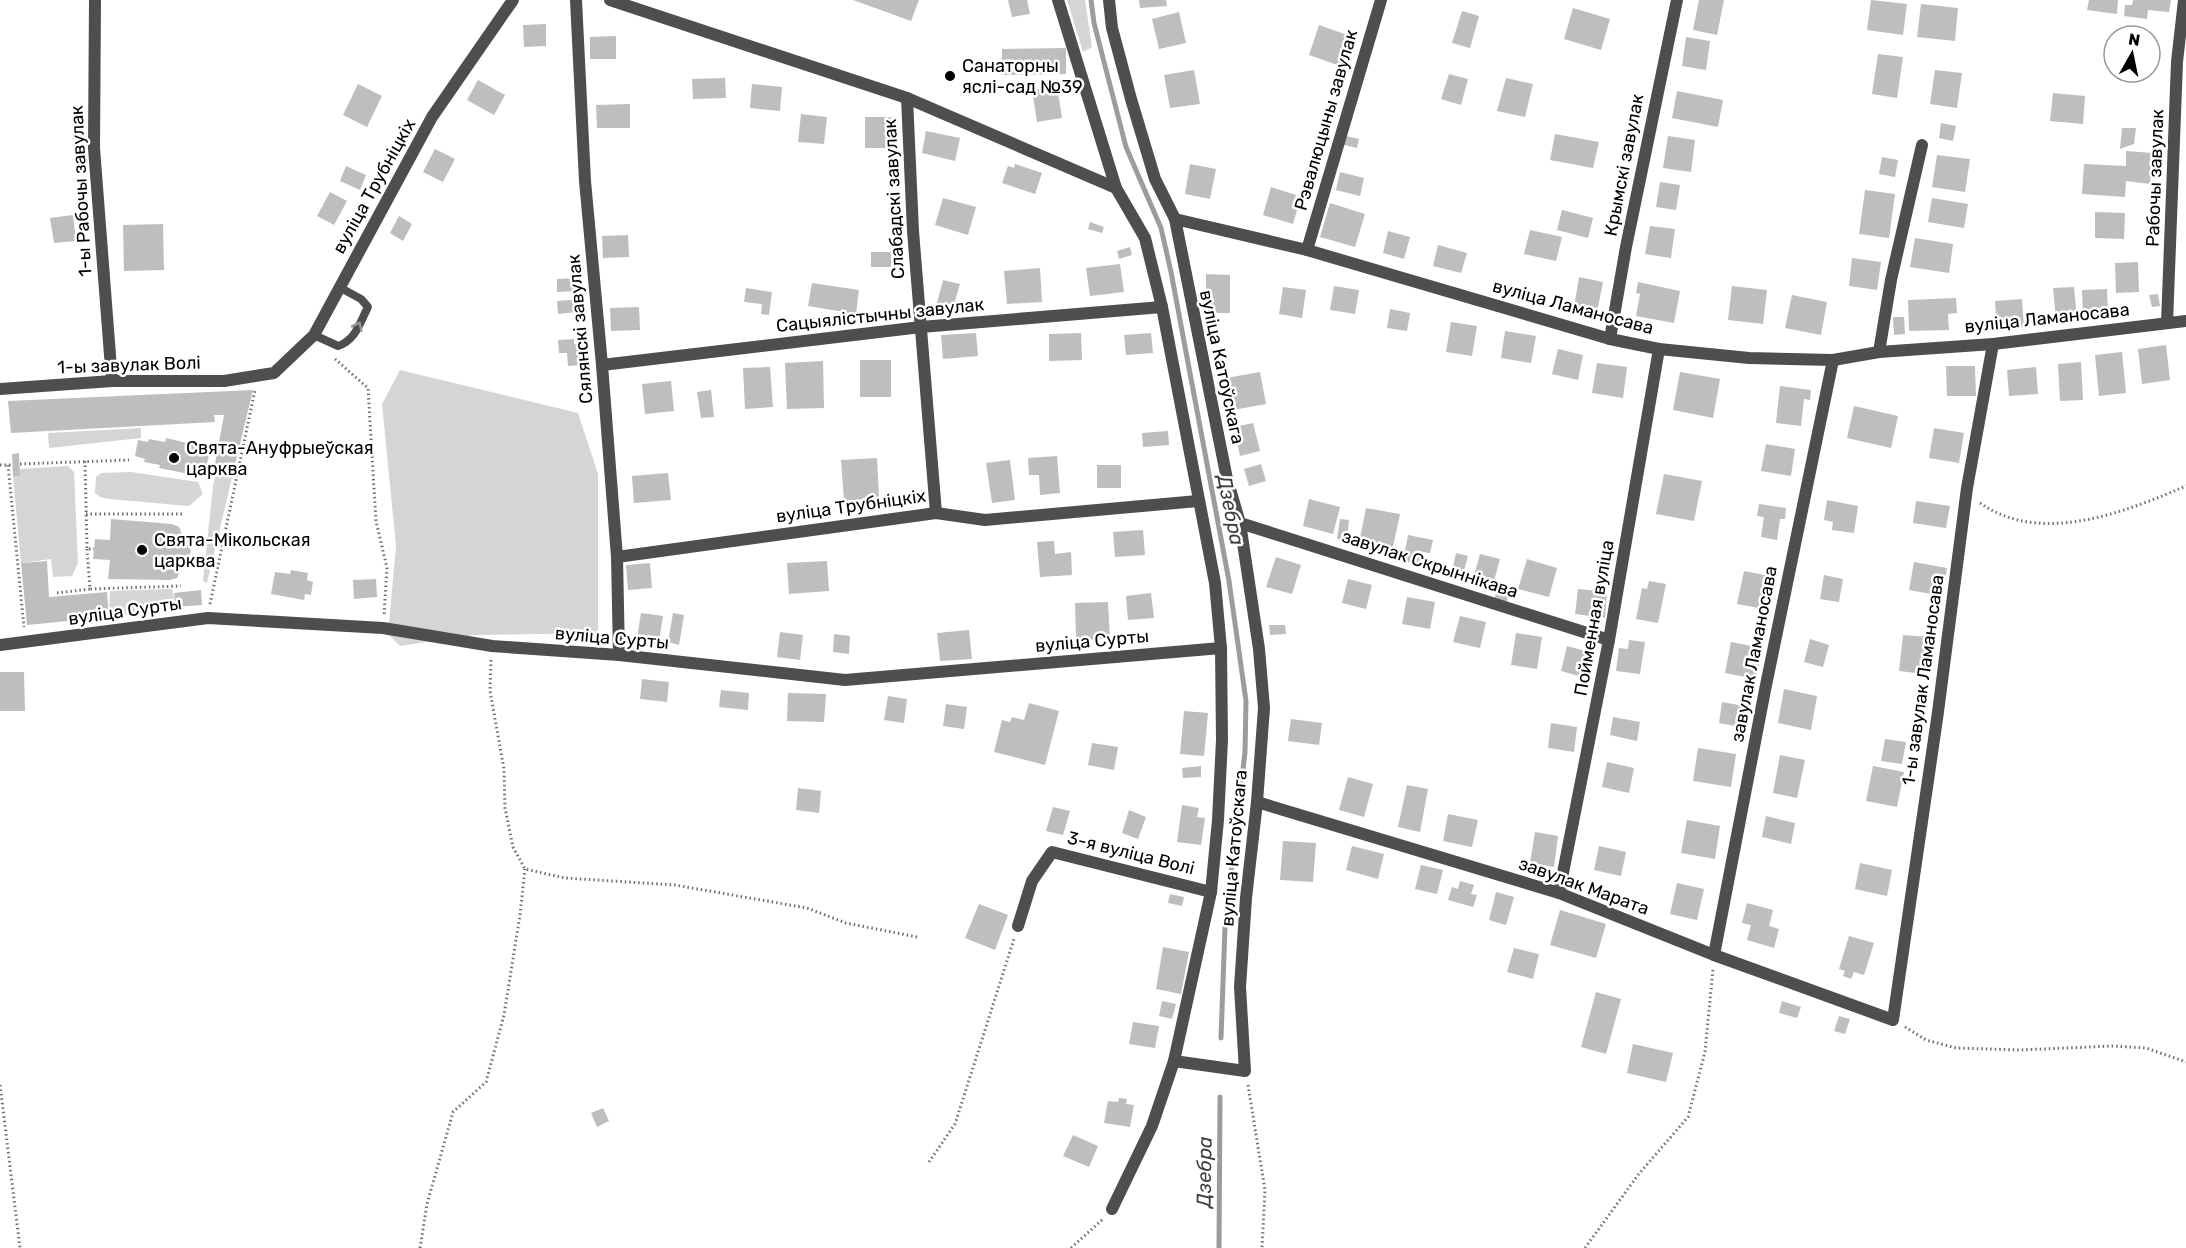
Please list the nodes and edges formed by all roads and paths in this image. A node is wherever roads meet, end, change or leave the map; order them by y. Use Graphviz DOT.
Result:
graph roads {
  1 [pos="95,0"];
  2 [pos="513,0"];
  3 [pos="576,0"];
  4 [pos="610,0"];
  5 [pos="1058,0"];
  6 [pos="1109,0"];
  7 [pos="1381,0"];
  8 [pos="1677,0"];
  9 [pos="2184,0"];
  10 [pos="907,98"];
  11 [pos="1922,145"];
  12 [pos="1116,188"];
  13 [pos="1175,219"];
  14 [pos="1307,250"];
  15 [pos="339,287"];
  16 [pos="1162,307"];
  17 [pos="2186,321"];
  18 [pos="2167,322"];
  19 [pos="921,327"];
  20 [pos="314,335"];
  21 [pos="1610,339"];
  22 [pos="1993,344"];
  23 [pos="1659,349"];
  24 [pos="1879,352"];
  25 [pos="1833,360"];
  26 [pos="602,365"];
  27 [pos="258,377"];
  28 [pos="112,381"];
  29 [pos="0,389"];
  30 [pos="129,460"];
  31 [pos="85,461"];
  32 [pos="20,464"];
  33 [pos="0,465"];
  34 [pos="2186,486"];
  35 [pos="1967,488"];
  36 [pos="1198,501"];
  37 [pos="936,513"];
  38 [pos="86,514"];
  39 [pos="184,514"];
  40 [pos="1240,523"];
  41 [pos="87,549"];
  42 [pos="94,549"];
  43 [pos="617,557"];
  44 [pos="182,586"];
  45 [pos="90,589"];
  46 [pos="57,593"];
  47 [pos="208,618"];
  48 [pos="382,628"];
  49 [pos="1609,640"];
  50 [pos="25,642"];
  51 [pos="0,645"];
  52 [pos="492,646"];
  53 [pos="1221,648"];
  54 [pos="619,655"];
  55 [pos="1257,802"];
  56 [pos="525,869"];
  57 [pos="1210,892"];
  58 [pos="1559,893"];
  59 [pos="1018,926"];
  60 [pos="917,937"];
  61 [pos="1714,955"];
  62 [pos="1893,1020"];
  63 [pos="1174,1061"];
  64 [pos="2186,1062"];
  65 [pos="1245,1071"];
  66 [pos="0,1085"];
  67 [pos="929,1162"];
  68 [pos="1112,1209"];
  69 [pos="20,1248"];
  70 [pos="420,1248"];
  71 [pos="1071,1248"];
  72 [pos="1262,1248"];
  73 [pos="1585,1248"];
  1 -- 28 [label="street, 1-ы Рабочы завулак"];
  2 -- 15 [label="street, вуліца Трубніцкіх"];
  3 -- 26 [label="street, Сялянскі завулак"];
  4 -- 10 [label="street, Слабадскі завулак"];
  5 -- 12 [label="street, вуліца Катоўскага"];
  6 -- 13 [label="street, вуліца Катоўскага"];
  7 -- 14 [label="street, Рэвалюцыны завулак"];
  8 -- 21 [label="street, Крымскі завулак"];
  9 -- 18 [label="street, Рабочы завулак"];
  10 -- 12 [label="street, Слабадскі завулак"];
  10 -- 19 [label="street, Слабадскі завулак"];
  11 -- 24 [label="street"];
  12 -- 16 [label="street, вуліца Катоўскага"];
  13 -- 14 [label="street, вуліца Ламаносава"];
  13 -- 40 [label="street, вуліца Катоўскага"];
  14 -- 21 [label="street, вуліца Ламаносава"];
  15 -- 20 [label="street, вуліца Трубніцкіх"];
  20 -- 15 [label="lane, one-way"];
  16 -- 19 [label="street, Сацыялістычны завулак"];
  16 -- 36 [label="street, вуліца Катоўскага"];
  17 -- 18 [label="street, вуліца Ламаносава"];
  18 -- 22 [label="street, вуліца Ламаносава"];
  19 -- 26 [label="street, Сацыялістычны завулак"];
  19 -- 37 [label="street, Слабадскі завулак"];
  20 -- 27 [label="street, вуліца Трубніцкіх"];
  20 -- 48 [label="path"];
  21 -- 23 [label="street, вуліца Ламаносава"];
  22 -- 24 [label="street, вуліца Ламаносава"];
  22 -- 35 [label="street, 1-ы завулак Ламаносава"];
  23 -- 25 [label="street, вуліца Ламаносава"];
  23 -- 49 [label="street, Пойменная вуліца"];
  24 -- 25 [label="street, вуліца Ламаносава"];
  25 -- 61 [label="street, завулак Ламаносава"];
  26 -- 43 [label="street, Сялянскі завулак"];
  27 -- 28 [label="street, 1-ы завулак Волі"];
  27 -- 47 [label="path"];
  28 -- 29 [label="street, 1-ы завулак Волі"];
  30 -- 31 [label="path"];
  31 -- 32 [label="path"];
  31 -- 38 [label="path"];
  33 -- 50 [label="path"];
  34 -- 35 [label="path"];
  35 -- 62 [label="street, 1-ы завулак Ламаносава"];
  36 -- 37 [label="street, вуліца Трубніцкіх"];
  36 -- 53 [label="street, вуліца Катоўскага"];
  37 -- 43 [label="street, вуліца Трубніцкіх"];
  38 -- 39 [label="path"];
  38 -- 41 [label="path"];
  40 -- 49 [label="street, завулак Скрыннікава"];
  40 -- 55 [label="street, вуліца Катоўскага"];
  41 -- 42 [label="path"];
  41 -- 45 [label="path"];
  43 -- 54 [label="street, Сялянскі завулак"];
  44 -- 45 [label="path"];
  45 -- 46 [label="path"];
  47 -- 48 [label="street, вуліца Сурты"];
  47 -- 50 [label="street, вуліца Сурты"];
  48 -- 52 [label="street, вуліца Сурты"];
  49 -- 58 [label="street, Пойменная вуліца"];
  50 -- 51 [label="street, вуліца Сурты"];
  52 -- 54 [label="street, вуліца Сурты"];
  52 -- 56 [label="path"];
  53 -- 54 [label="street, вуліца Сурты"];
  53 -- 57 [label="street, вуліца Катоўскага"];
  55 -- 58 [label="street, завулак Марата"];
  55 -- 65 [label="street, вуліца Катоўскага"];
  56 -- 60 [label="path"];
  56 -- 70 [label="path"];
  57 -- 59 [label="street, 3-я вуліца Волі"];
  57 -- 63 [label="street, вуліца Катоўскага"];
  58 -- 61 [label="street, завулак Марата"];
  59 -- 67 [label="path"];
  61 -- 62 [label="street, завулак Марата"];
  61 -- 73 [label="path"];
  62 -- 64 [label="path"];
  63 -- 65 [label="street"];
  63 -- 68 [label="street, вуліца Катоўскага"];
  65 -- 72 [label="path"];
  66 -- 69 [label="path"];
  68 -- 71 [label="path"];
}
